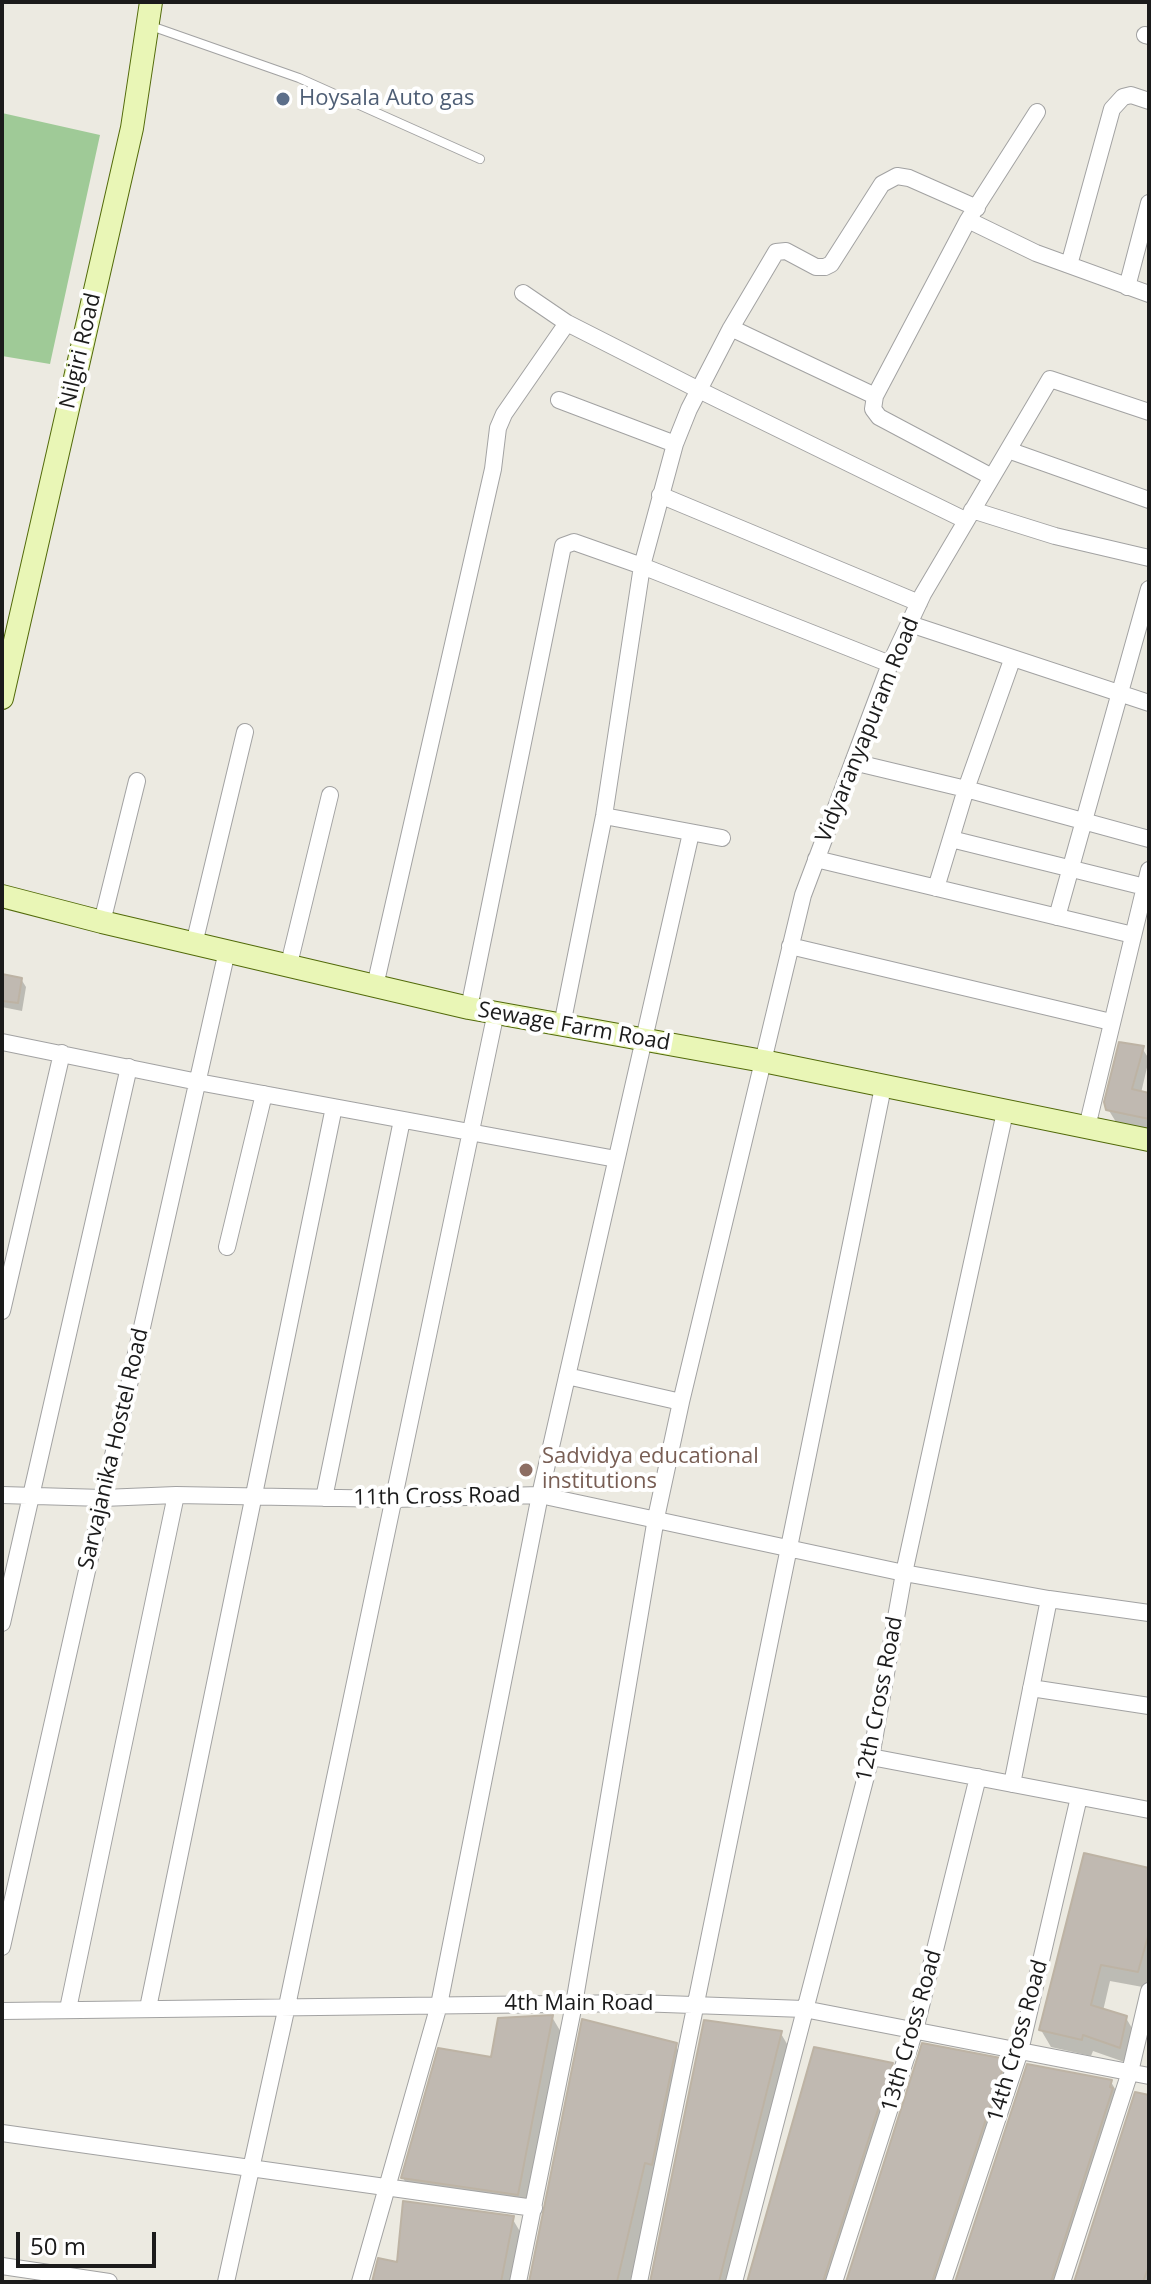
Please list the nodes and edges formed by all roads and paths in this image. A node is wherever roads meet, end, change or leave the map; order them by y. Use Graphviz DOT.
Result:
graph roads {
  1 [pos="151,2"];
  2 [pos="147,25"];
  3 [pos="1149,101"];
  4 [pos="1037,112"];
  5 [pos="480,159"];
  6 [pos="1149,203"];
  7 [pos="972,214"];
  8 [pos="1069,265"];
  9 [pos="1127,287"];
  10 [pos="523,293"];
  11 [pos="1149,294"];
  12 [pos="567,323"];
  13 [pos="731,328"];
  14 [pos="699,390"];
  15 [pos="875,396"];
  16 [pos="559,400"];
  17 [pos="1149,412"];
  18 [pos="675,444"];
  19 [pos="1008,450"];
  20 [pos="992,477"];
  21 [pos="660,495"];
  22 [pos="1149,500"];
  23 [pos="968,515"];
  24 [pos="1149,558"];
  25 [pos="642,566"];
  26 [pos="1149,589"];
  27 [pos="919,603"];
  28 [pos="910,624"];
  29 [pos="1012,660"];
  30 [pos="890,664"];
  31 [pos="1119,694"];
  32 [pos="2,698"];
  33 [pos="1149,703"];
  34 [pos="245,732"];
  35 [pos="853,762"];
  36 [pos="137,781"];
  37 [pos="966,789"];
  38 [pos="330,795"];
  39 [pos="604,816"];
  40 [pos="1084,821"];
  41 [pos="691,833"];
  42 [pos="722,838"];
  43 [pos="951,839"];
  44 [pos="1149,839"];
  45 [pos="816,859"];
  46 [pos="1070,870"];
  47 [pos="1147,878"];
  48 [pos="936,888"];
  49 [pos="2,896"];
  50 [pos="1057,917"];
  51 [pos="102,922"];
  52 [pos="1133,935"];
  53 [pos="194,944"];
  54 [pos="790,946"];
  55 [pos="227,951"];
  56 [pos="289,964"];
  57 [pos="375,986"];
  58 [pos="469,1008"];
  59 [pos="496,1012"];
  60 [pos="1111,1022"];
  61 [pos="562,1025"];
  62 [pos="644,1040"];
  63 [pos="2,1042"];
  64 [pos="62,1053"];
  65 [pos="763,1061"];
  66 [pos="129,1067"];
  67 [pos="198,1082"];
  68 [pos="883,1087"];
  69 [pos="264,1094"];
  70 [pos="334,1107"];
  71 [pos="1005,1112"];
  72 [pos="402,1120"];
  73 [pos="1087,1127"];
  74 [pos="470,1132"];
  75 [pos="1149,1140"];
  76 [pos="616,1159"];
  77 [pos="227,1247"];
  78 [pos="2,1311"];
  79 [pos="567,1376"];
  80 [pos="681,1402"];
  81 [pos="2,1495"];
  82 [pos="176,1495"];
  83 [pos="540,1495"];
  84 [pos="30,1496"];
  85 [pos="254,1496"];
  86 [pos="103,1498"];
  87 [pos="324,1498"];
  88 [pos="394,1499"];
  89 [pos="656,1518"];
  90 [pos="789,1548"];
  91 [pos="904,1573"];
  92 [pos="1049,1599"];
  93 [pos="1149,1613"];
  94 [pos="2,1623"];
  95 [pos="1031,1688"];
  96 [pos="1149,1706"];
  97 [pos="871,1757"];
  98 [pos="978,1777"];
  99 [pos="1012,1784"];
  100 [pos="1079,1797"];
  101 [pos="1149,1810"];
  102 [pos="3,1940"];
  103 [pos="1149,1991"];
  104 [pos="574,2004"];
  105 [pos="439,2005"];
  106 [pos="696,2005"];
  107 [pos="287,2006"];
  108 [pos="148,2008"];
  109 [pos="68,2009"];
  110 [pos="804,2009"];
  111 [pos="2,2011"];
  112 [pos="915,2030"];
  113 [pos="1020,2051"];
  114 [pos="1130,2072"];
  115 [pos="1149,2076"];
  116 [pos="2,2133"];
  117 [pos="252,2168"];
  118 [pos="387,2187"];
  119 [pos="534,2208"];
  120 [pos="2,2266"];
  121 [pos="109,2282"];
  122 [pos="226,2282"];
  123 [pos="360,2282"];
  124 [pos="518,2282"];
  125 [pos="639,2282"];
  126 [pos="734,2282"];
  127 [pos="834,2282"];
  128 [pos="943,2282"];
  129 [pos="1062,2282"];
  1 -- 2 [label="main road, Nilgiri Road"];
  2 -- 5 [label="lane"];
  2 -- 32 [label="main road, Nilgiri Road"];
  3 -- 8 [label="street"];
  4 -- 7 [label="street"];
  6 -- 9 [label="street"];
  7 -- 8 [label="street"];
  7 -- 13 [label="street"];
  7 -- 15 [label="street"];
  8 -- 9 [label="street"];
  9 -- 11 [label="street"];
  10 -- 12 [label="street"];
  12 -- 14 [label="street"];
  12 -- 57 [label="street"];
  13 -- 14 [label="street"];
  13 -- 15 [label="street"];
  14 -- 18 [label="street"];
  14 -- 23 [label="street"];
  15 -- 20 [label="street"];
  16 -- 18 [label="street"];
  17 -- 19 [label="street, Vidyaranyapuram Road"];
  18 -- 21 [label="street"];
  19 -- 20 [label="street, Vidyaranyapuram Road"];
  19 -- 22 [label="street"];
  20 -- 23 [label="street, Vidyaranyapuram Road"];
  21 -- 25 [label="street"];
  21 -- 27 [label="street"];
  23 -- 24 [label="street"];
  23 -- 27 [label="street, Vidyaranyapuram Road"];
  25 -- 30 [label="street"];
  25 -- 39 [label="street"];
  25 -- 58 [label="street"];
  26 -- 31 [label="street"];
  27 -- 28 [label="street, Vidyaranyapuram Road"];
  28 -- 29 [label="street"];
  28 -- 30 [label="street, Vidyaranyapuram Road"];
  29 -- 31 [label="street"];
  29 -- 37 [label="street"];
  30 -- 35 [label="street, Vidyaranyapuram Road"];
  31 -- 33 [label="street"];
  31 -- 40 [label="street"];
  34 -- 53 [label="street"];
  35 -- 37 [label="street"];
  35 -- 45 [label="street, Vidyaranyapuram Road"];
  36 -- 51 [label="street"];
  37 -- 40 [label="street"];
  37 -- 43 [label="street"];
  38 -- 56 [label="street"];
  39 -- 41 [label="street"];
  39 -- 61 [label="street"];
  40 -- 44 [label="street"];
  40 -- 46 [label="street"];
  41 -- 42 [label="street"];
  41 -- 62 [label="street"];
  43 -- 46 [label="street"];
  43 -- 48 [label="street"];
  45 -- 48 [label="street"];
  45 -- 54 [label="street, Vidyaranyapuram Road"];
  46 -- 47 [label="street"];
  46 -- 50 [label="street"];
  47 -- 52 [label="street"];
  48 -- 50 [label="street"];
  49 -- 51 [label="main road, Sewage Farm Road"];
  50 -- 52 [label="street"];
  51 -- 53 [label="main road, Sewage Farm Road"];
  52 -- 60 [label="street"];
  53 -- 55 [label="main road, Sewage Farm Road"];
  54 -- 60 [label="street"];
  54 -- 65 [label="street, Vidyaranyapuram Road"];
  55 -- 56 [label="main road, Sewage Farm Road"];
  55 -- 67 [label="street, Sarvajanika Hostel Road"];
  56 -- 57 [label="main road, Sewage Farm Road"];
  57 -- 58 [label="main road, Sewage Farm Road"];
  58 -- 59 [label="main road, Sewage Farm Road"];
  59 -- 61 [label="main road, Sewage Farm Road"];
  59 -- 74 [label="street"];
  60 -- 73 [label="street"];
  61 -- 62 [label="main road, Sewage Farm Road"];
  62 -- 65 [label="main road, Sewage Farm Road"];
  62 -- 76 [label="street"];
  63 -- 64 [label="street"];
  64 -- 66 [label="street"];
  64 -- 78 [label="street"];
  65 -- 68 [label="main road, Sewage Farm Road"];
  65 -- 80 [label="street, Vidyaranyapuram Road"];
  66 -- 67 [label="street"];
  66 -- 84 [label="street"];
  67 -- 69 [label="street"];
  67 -- 86 [label="street, Sarvajanika Hostel Road"];
  68 -- 71 [label="main road, Sewage Farm Road"];
  68 -- 90 [label="street"];
  69 -- 70 [label="street"];
  69 -- 77 [label="street"];
  70 -- 72 [label="street"];
  70 -- 85 [label="street"];
  71 -- 73 [label="main road, Sewage Farm Road"];
  71 -- 91 [label="street, 12th Cross Road"];
  72 -- 74 [label="street"];
  72 -- 87 [label="street"];
  73 -- 75 [label="main road, Sewage Farm Road"];
  74 -- 76 [label="street"];
  74 -- 88 [label="street"];
  76 -- 79 [label="street"];
  79 -- 80 [label="street"];
  79 -- 83 [label="street"];
  80 -- 89 [label="street, Vidyaranyapuram Road"];
  81 -- 84 [label="street, 11th Cross Road"];
  82 -- 85 [label="street, 11th Cross Road"];
  82 -- 86 [label="street, 11th Cross Road"];
  82 -- 109 [label="street"];
  83 -- 88 [label="street, 11th Cross Road"];
  83 -- 89 [label="street, 11th Cross Road"];
  83 -- 105 [label="street"];
  84 -- 86 [label="street, 11th Cross Road"];
  84 -- 94 [label="street"];
  85 -- 87 [label="street, 11th Cross Road"];
  85 -- 108 [label="street"];
  86 -- 102 [label="street, Sarvajanika Hostel Road"];
  87 -- 88 [label="street, 11th Cross Road"];
  88 -- 107 [label="street"];
  89 -- 90 [label="street, 11th Cross Road"];
  89 -- 104 [label="street, Vidyaranyapuram Road"];
  90 -- 91 [label="street, 11th Cross Road"];
  90 -- 106 [label="street"];
  91 -- 92 [label="street, 11th Cross Road"];
  91 -- 97 [label="street, 12th Cross Road"];
  92 -- 93 [label="street, 11th Cross Road"];
  92 -- 95 [label="street"];
  95 -- 96 [label="street"];
  95 -- 99 [label="street"];
  97 -- 98 [label="street"];
  97 -- 110 [label="street, 12th Cross Road"];
  98 -- 99 [label="street"];
  98 -- 112 [label="street, 13th Cross Road"];
  99 -- 100 [label="street"];
  100 -- 101 [label="street"];
  100 -- 113 [label="street, 14th Cross Road"];
  103 -- 114 [label="street"];
  104 -- 105 [label="street, 4th Main Road"];
  104 -- 106 [label="street, 4th Main Road"];
  104 -- 119 [label="street, Vidyaranyapuram Road"];
  105 -- 107 [label="street, 4th Main Road"];
  105 -- 118 [label="street"];
  106 -- 110 [label="street, 4th Main Road"];
  106 -- 125 [label="street"];
  107 -- 108 [label="street, 4th Main Road"];
  107 -- 117 [label="street"];
  108 -- 109 [label="street, 4th Main Road"];
  109 -- 111 [label="street, 4th Main Road"];
  110 -- 112 [label="street, 4th Main Road"];
  110 -- 126 [label="street, 12th Cross Road"];
  112 -- 113 [label="street, 4th Main Road"];
  112 -- 127 [label="street, 13th Cross Road"];
  113 -- 114 [label="street, 4th Main Road"];
  113 -- 128 [label="street, 14th Cross Road"];
  114 -- 115 [label="street, 4th Main Road"];
  114 -- 129 [label="street"];
  116 -- 117 [label="street"];
  117 -- 118 [label="street"];
  117 -- 122 [label="street"];
  118 -- 119 [label="street"];
  118 -- 123 [label="street"];
  119 -- 124 [label="street, Vidyaranyapuram Road"];
  120 -- 121 [label="street"];
}
